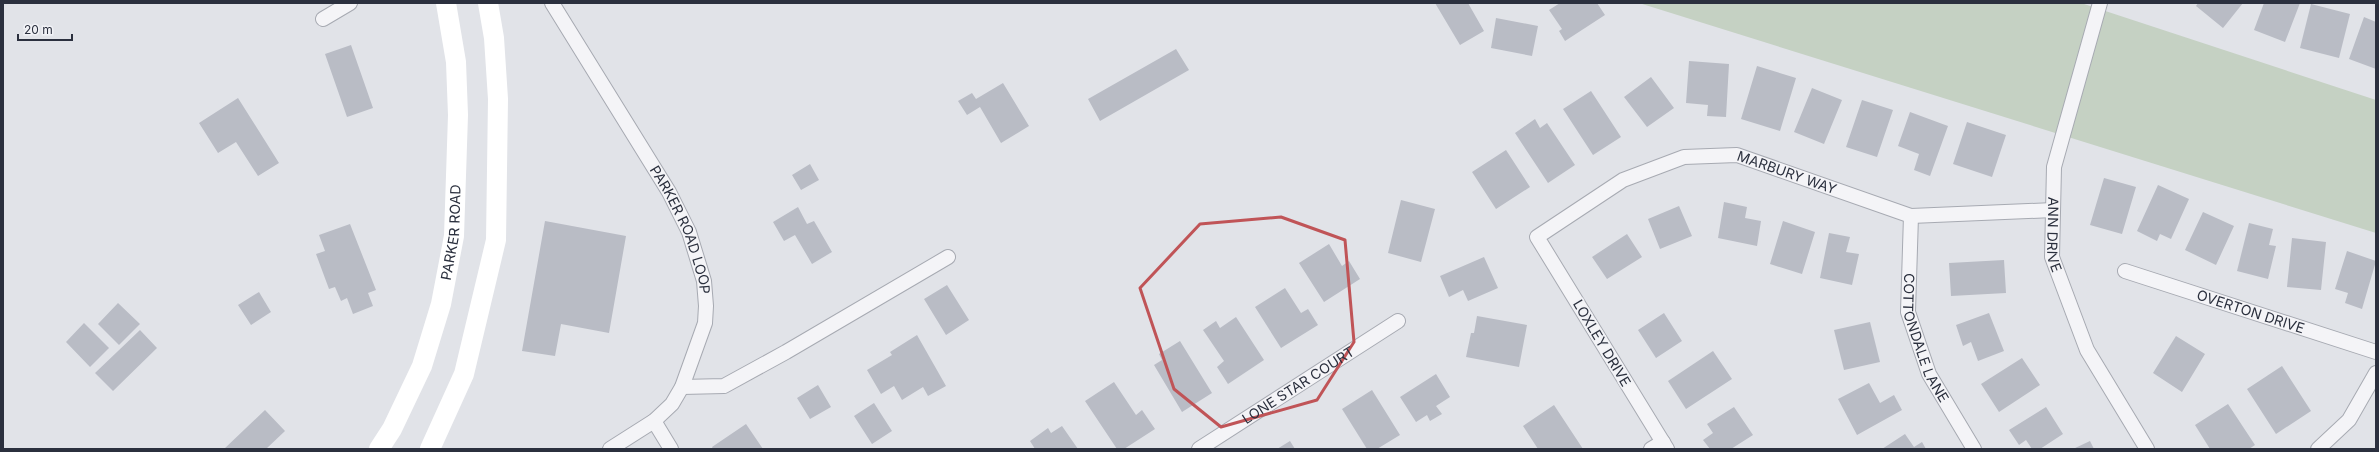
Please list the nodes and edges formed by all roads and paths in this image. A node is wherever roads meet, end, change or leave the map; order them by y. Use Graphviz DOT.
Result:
graph roads {
  1 [pos="350,3"];
  2 [pos="446,3"];
  3 [pos="488,3"];
  4 [pos="552,3"];
  5 [pos="2100,3"];
  6 [pos="323,19"];
  7 [pos="2053,210"];
  8 [pos="1911,216"];
  9 [pos="1537,236"];
  10 [pos="948,257"];
  11 [pos="2125,271"];
  12 [pos="1398,321"];
  13 [pos="2376,352"];
  14 [pos="2376,373"];
  15 [pos="682,387"];
  16 [pos="654,421"];
  17 [pos="1660,447"];
  18 [pos="379,449"];
  19 [pos="430,449"];
  20 [pos="610,449"];
  21 [pos="671,449"];
  22 [pos="1199,449"];
  23 [pos="1974,449"];
  24 [pos="2147,449"];
  25 [pos="2318,449"];
  1 -- 6 [label="street"];
  2 -- 18 [label="main road, PARKER ROAD"];
  3 -- 19 [label="main road"];
  4 -- 15 [label="street, PARKER ROAD LOOP"];
  5 -- 7 [label="street, ANN DRIVE"];
  7 -- 8 [label="street, MARBURY WAY"];
  7 -- 24 [label="street, ANN DRIVE"];
  8 -- 9 [label="street, MARBURY WAY"];
  8 -- 23 [label="street, COTTONDALE LANE"];
  9 -- 17 [label="street, LOXLEY DRIVE"];
  10 -- 15 [label="street"];
  11 -- 13 [label="street, OVERTON DRIVE"];
  12 -- 22 [label="street, LONE STAR COURT"];
  14 -- 25 [label="street"];
  15 -- 16 [label="street, PARKER ROAD LOOP"];
  16 -- 20 [label="street, PARKER ROAD LOOP"];
  16 -- 21 [label="street"];
}
